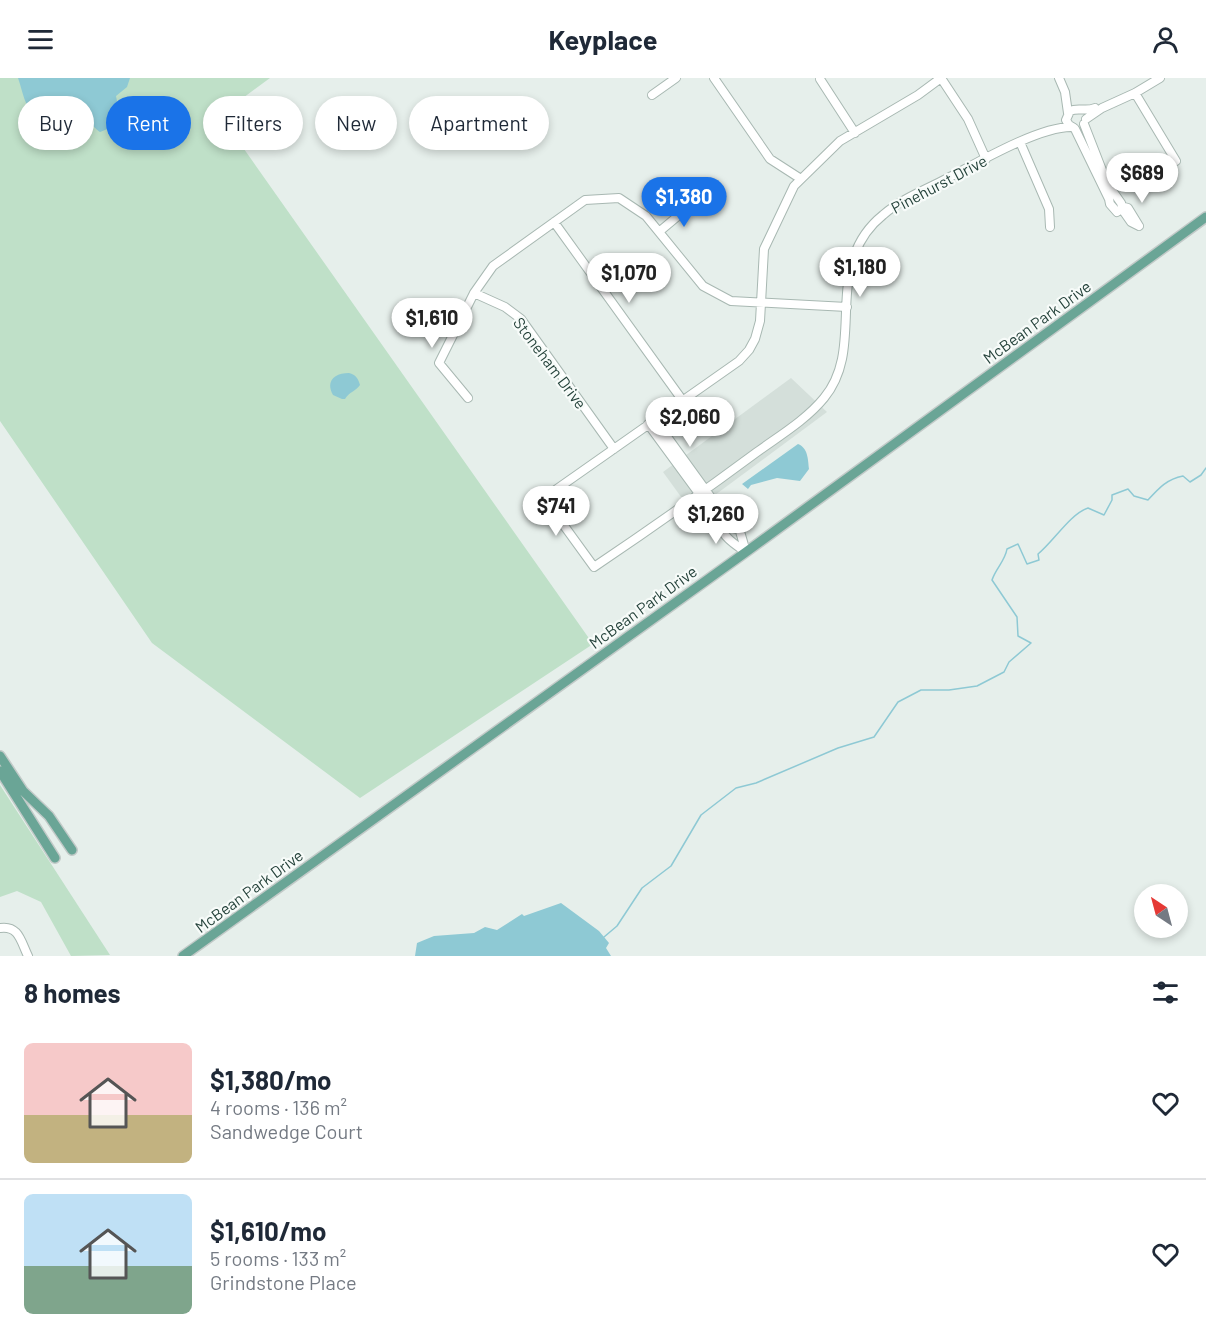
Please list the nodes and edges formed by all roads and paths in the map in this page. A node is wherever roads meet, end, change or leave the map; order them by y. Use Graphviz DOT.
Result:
graph roads {
  1 [pos="676,78"];
  2 [pos="714,78"];
  3 [pos="941,78"];
  4 [pos="1059,78"];
  5 [pos="1160,78"];
  6 [pos="820,79"];
  7 [pos="1065,92"];
  8 [pos="1135,93"];
  9 [pos="652,95"];
  10 [pos="1102,108"];
  11 [pos="1079,110"];
  12 [pos="1067,116"];
  13 [pos="1085,122"];
  14 [pos="1073,128"];
  15 [pos="1051,130"];
  16 [pos="855,133"];
  17 [pos="1020,142"];
  18 [pos="986,159"];
  19 [pos="1176,161"];
  20 [pos="801,179"];
  21 [pos="691,205"];
  22 [pos="1120,210"];
  23 [pos="1206,217"];
  24 [pos="554,222"];
  25 [pos="1139,226"];
  26 [pos="1050,227"];
  27 [pos="660,231"];
  28 [pos="474,293"];
  29 [pos="762,303"];
  30 [pos="847,307"];
  31 [pos="468,398"];
  32 [pos="683,401"];
  33 [pos="651,422"];
  34 [pos="614,448"];
  35 [pos="703,492"];
  36 [pos="724,515"];
  37 [pos="716,520"];
  38 [pos="746,552"];
  39 [pos="0,756"];
  40 [pos="0,771"];
  41 [pos="72,850"];
  42 [pos="55,858"];
  43 [pos="0,928"];
  44 [pos="28,956"];
  45 [pos="183,956"];
  1 -- 9 [label="street"];
  2 -- 20 [label="street"];
  3 -- 16 [label="street"];
  3 -- 18 [label="street"];
  4 -- 7 [label="street"];
  5 -- 8 [label="street"];
  6 -- 16 [label="street"];
  7 -- 11 [label="street"];
  7 -- 12 [label="street"];
  8 -- 10 [label="street"];
  8 -- 19 [label="street"];
  10 -- 11 [label="street, Pinehurst Drive"];
  10 -- 13 [label="street"];
  11 -- 12 [label="street, Pinehurst Drive"];
  11 -- 13 [label="street"];
  12 -- 14 [label="street"];
  12 -- 15 [label="street, Pinehurst Drive"];
  13 -- 14 [label="street"];
  13 -- 22 [label="street"];
  14 -- 15 [label="street, Pinehurst Drive"];
  14 -- 22 [label="street"];
  15 -- 17 [label="street, Pinehurst Drive"];
  16 -- 20 [label="street"];
  17 -- 18 [label="street, Pinehurst Drive"];
  17 -- 26 [label="street"];
  18 -- 30 [label="street, Pinehurst Drive"];
  20 -- 29 [label="street"];
  21 -- 27 [label="street"];
  22 -- 25 [label="street"];
  23 -- 38 [label="main road, McBean Park Drive"];
  24 -- 27 [label="street"];
  24 -- 28 [label="street"];
  24 -- 32 [label="street"];
  27 -- 29 [label="street"];
  28 -- 31 [label="street"];
  28 -- 34 [label="street, Stoneham Drive"];
  29 -- 30 [label="street"];
  29 -- 32 [label="street"];
  30 -- 35 [label="street, Pinehurst Drive"];
  32 -- 33 [label="street"];
  33 -- 34 [label="street"];
  33 -- 35 [label="street"];
  34 -- 35 [label="street, Pinehurst Drive"];
  35 -- 36 [label="street"];
  35 -- 37 [label="street"];
  36 -- 37 [label="street"];
  36 -- 38 [label="street"];
  37 -- 38 [label="street"];
  38 -- 45 [label="main road, McBean Park Drive"];
  39 -- 41 [label="main road"];
  40 -- 42 [label="main road"];
  43 -- 44 [label="street"];
}
